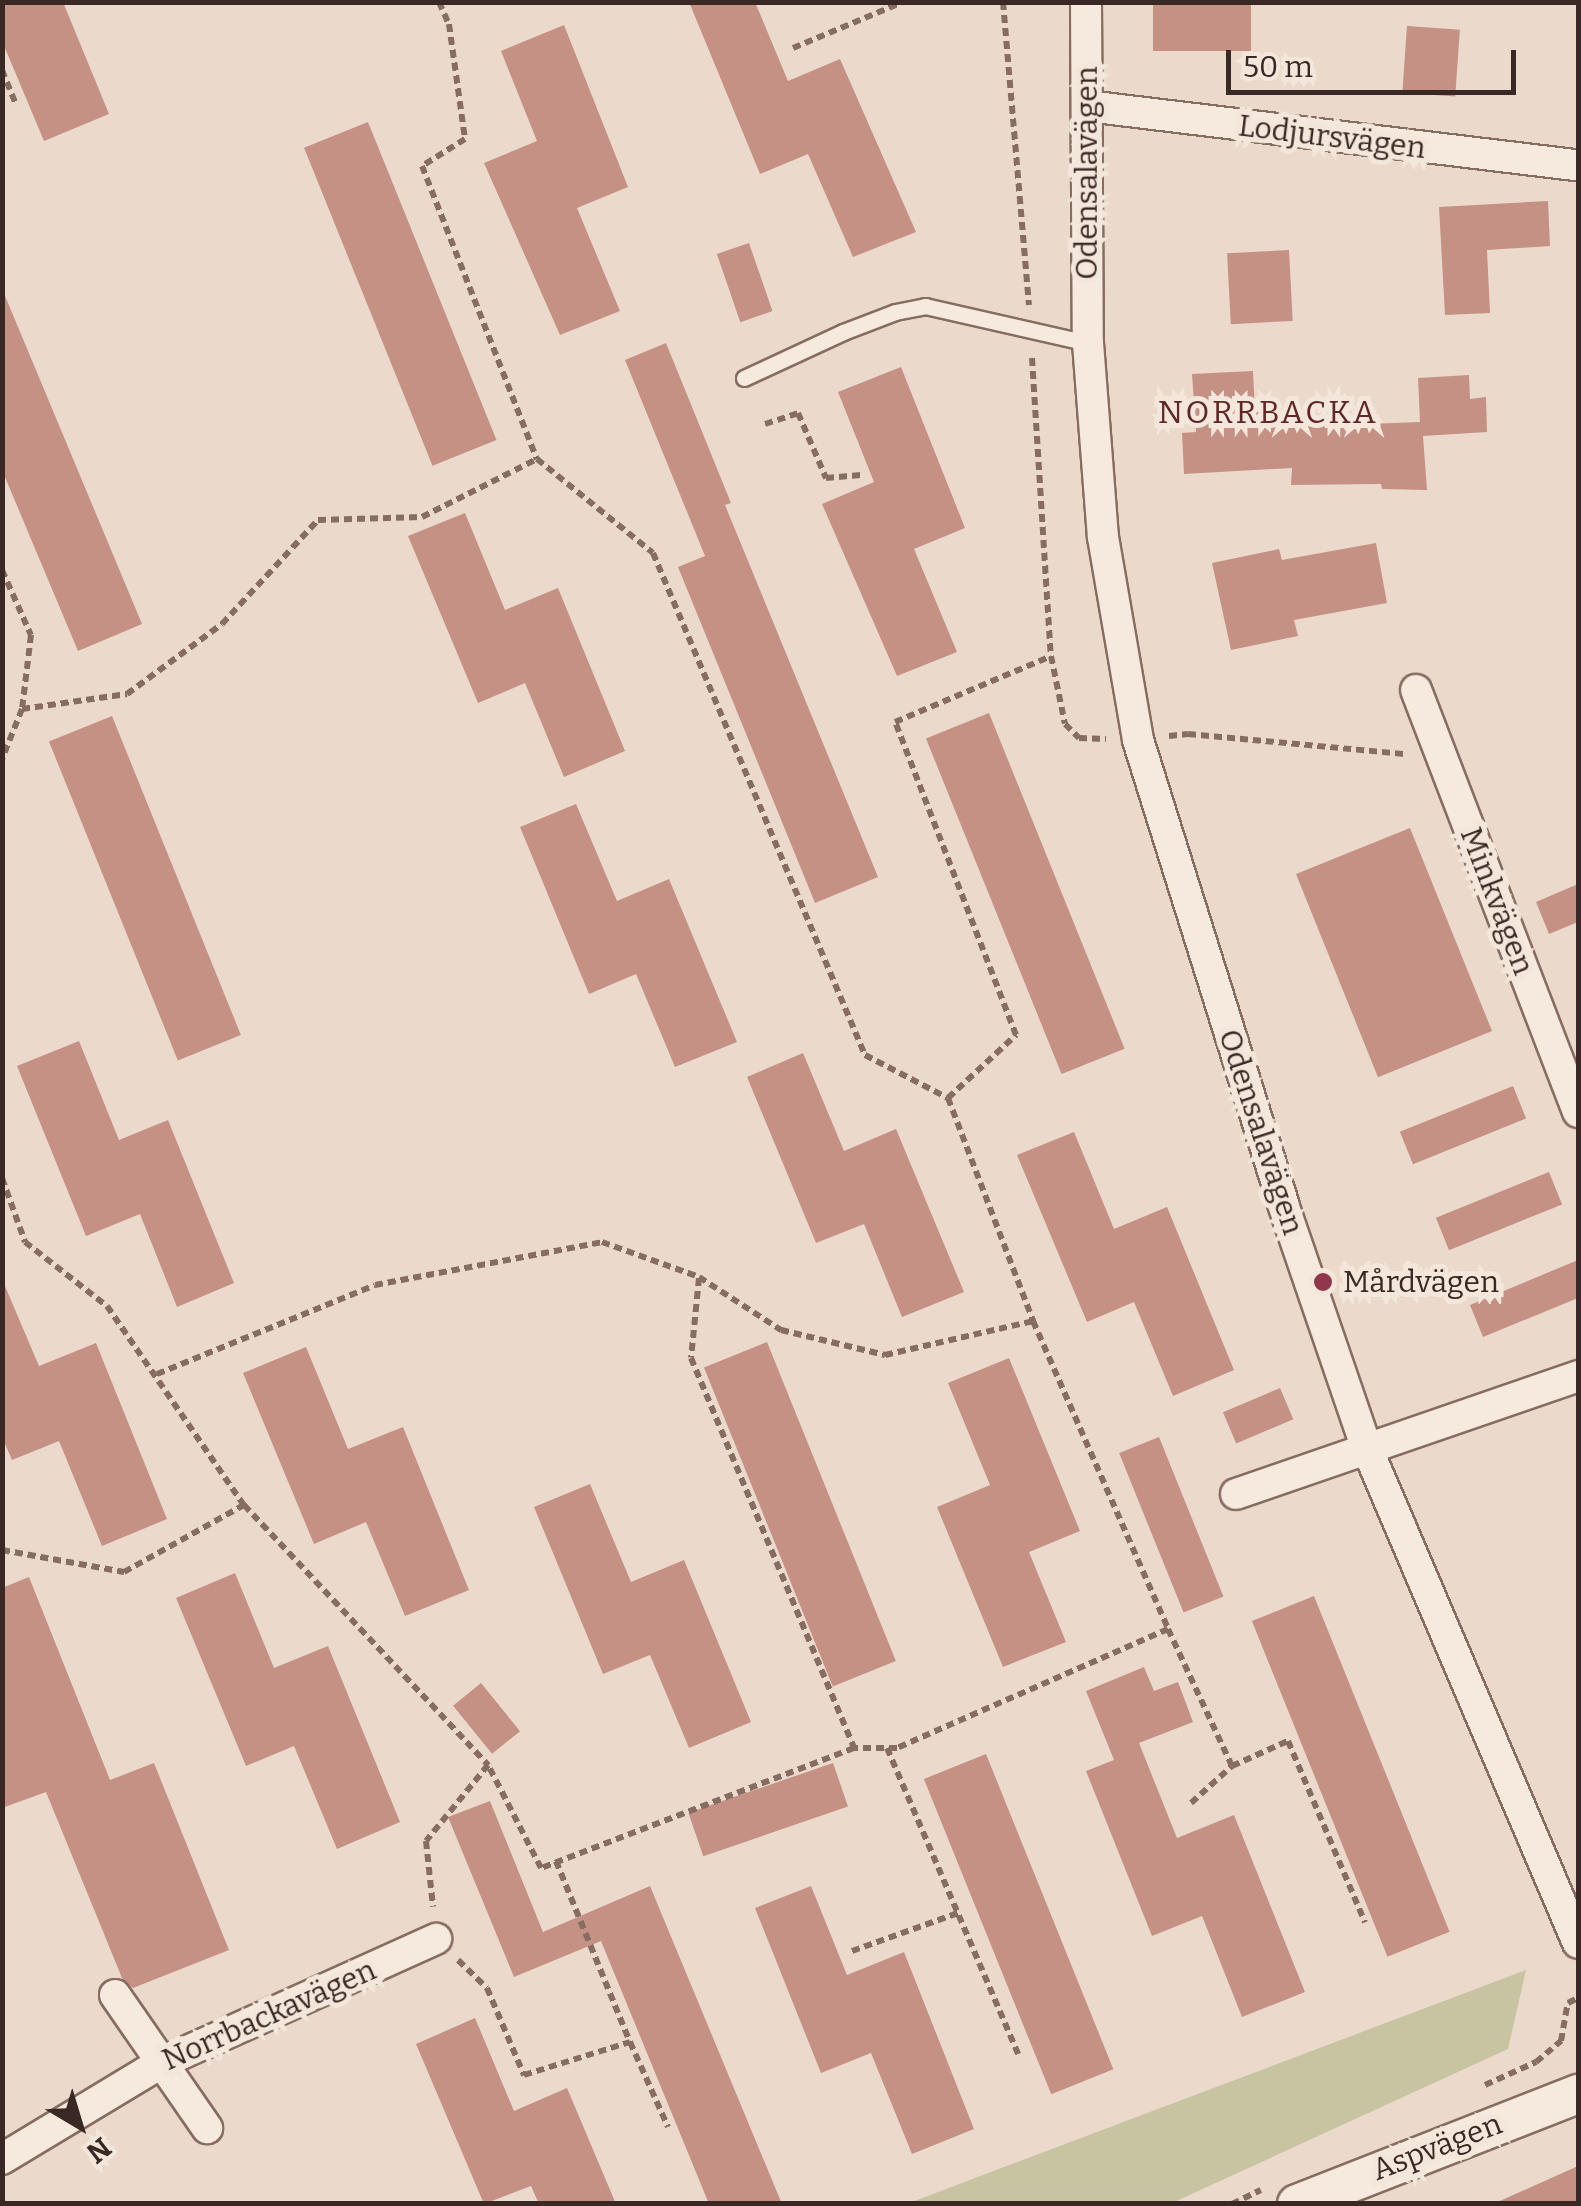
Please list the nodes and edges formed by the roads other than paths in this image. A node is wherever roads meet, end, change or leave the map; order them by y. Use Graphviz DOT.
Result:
graph roads {
  1 [pos="1086,2"];
  2 [pos="1086,106"];
  3 [pos="1578,165"];
  4 [pos="1088,343"];
  5 [pos="744,378"];
  6 [pos="1416,690"];
  7 [pos="1578,1112"];
  8 [pos="1578,1376"];
  9 [pos="1366,1446"];
  10 [pos="1236,1494"];
  11 [pos="436,1939"];
  12 [pos="1578,1943"];
  13 [pos="115,1996"];
  14 [pos="162,2063"];
  15 [pos="1578,2094"];
  16 [pos="207,2128"];
  17 [pos="2,2159"];
  18 [pos="1297,2204"];
  1 -- 2 [label="street, Odensalavägen"];
  2 -- 3 [label="street, Lodjursvägen"];
  2 -- 4 [label="street, Odensalavägen"];
  4 -- 5 [label="lane"];
  4 -- 9 [label="street, Odensalavägen"];
  6 -- 7 [label="street, Minkvägen"];
  8 -- 9 [label="street"];
  9 -- 10 [label="street"];
  9 -- 12 [label="street, Odensalavägen"];
  11 -- 14 [label="street, Norrbackavägen"];
  13 -- 14 [label="street"];
  14 -- 16 [label="street"];
  14 -- 17 [label="street, Norrbackavägen"];
  15 -- 18 [label="street, Aspvägen"];
}
